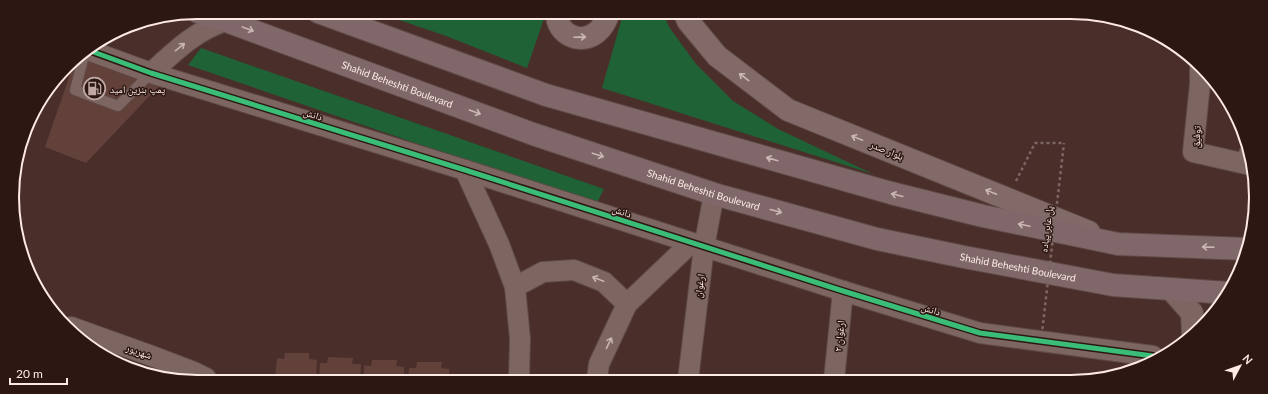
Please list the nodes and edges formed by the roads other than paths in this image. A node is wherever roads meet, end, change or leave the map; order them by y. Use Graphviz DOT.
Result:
graph roads {
  1 [pos="220,19"];
  2 [pos="337,19"];
  3 [pos="557,19"];
  4 [pos="606,19"];
  5 [pos="687,19"];
  6 [pos="226,21"];
  7 [pos="94,52"];
  8 [pos="83,61"];
  9 [pos="151,73"];
  10 [pos="1200,74"];
  11 [pos="1245,159"];
  12 [pos="466,170"];
  13 [pos="714,194"];
  14 [pos="1118,244"];
  15 [pos="697,245"];
  16 [pos="1241,249"];
  17 [pos="515,288"];
  18 [pos="1171,289"];
  19 [pos="843,291"];
  20 [pos="1221,293"];
  21 [pos="626,304"];
  22 [pos="1193,327"];
  23 [pos="78,330"];
  24 [pos="1152,356"];
  25 [pos="200,375"];
  26 [pos="519,375"];
  27 [pos="597,375"];
  28 [pos="688,375"];
  29 [pos="835,375"];
  1 -- 6 [label="highway, Shahid Beheshti Boulevard"];
  14 -- 2 [label="highway, one-way"];
  3 -- 4 [label="main road, one-way"];
  14 -- 5 [label="main road, بلوار صدر, one-way"];
  9 -- 6 [label="street, one-way"];
  6 -- 13 [label="highway, Shahid Beheshti Boulevard, one-way"];
  7 -- 9 [label="street, دانش"];
  8 -- 9 [label="lane"];
  9 -- 12 [label="street, دانش"];
  10 -- 11 [label="street, توفیق"];
  12 -- 15 [label="street, دانش"];
  12 -- 17 [label="street"];
  13 -- 15 [label="street, ارغوان"];
  13 -- 18 [label="highway, Shahid Beheshti Boulevard, one-way"];
  16 -- 14 [label="highway, one-way"];
  15 -- 19 [label="street, دانش"];
  15 -- 21 [label="street"];
  15 -- 28 [label="street, ارغوان"];
  21 -- 17 [label="street, one-way"];
  17 -- 26 [label="street"];
  18 -- 20 [label="highway, Shahid Beheshti Boulevard"];
  18 -- 22 [label="street"];
  19 -- 24 [label="street, دانش"];
  19 -- 29 [label="street, ارغوان ۲"];
  27 -- 21 [label="street, one-way"];
  23 -- 25 [label="street, شهریور"];
}
